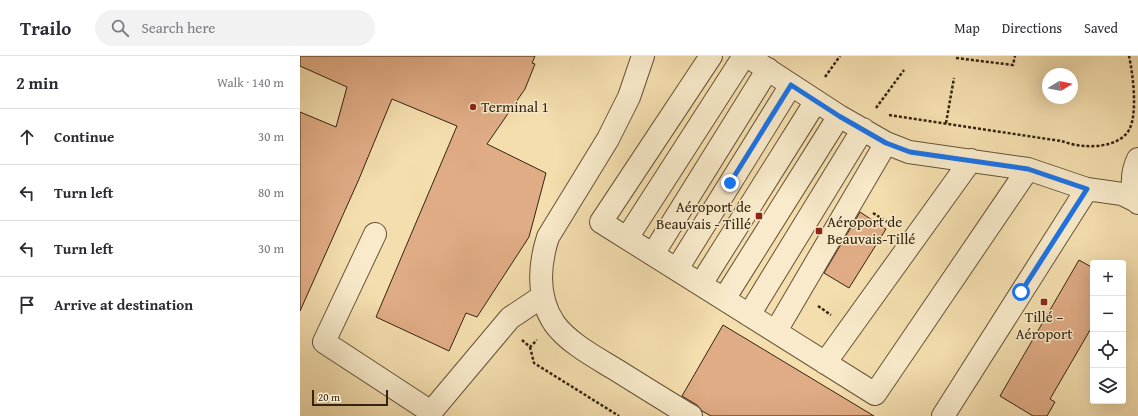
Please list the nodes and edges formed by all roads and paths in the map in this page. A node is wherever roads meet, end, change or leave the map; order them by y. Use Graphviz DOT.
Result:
graph roads {
  1 [pos="644,56"];
  2 [pos="711,56"];
  3 [pos="746,56"];
  4 [pos="840,56"];
  5 [pos="1015,56"];
  6 [pos="1130,56"];
  7 [pos="956,58"];
  8 [pos="768,69"];
  9 [pos="904,70"];
  10 [pos="820,74"];
  11 [pos="826,77"];
  12 [pos="954,78"];
  13 [pos="832,81"];
  14 [pos="791,85"];
  15 [pos="816,100"];
  16 [pos="869,105"];
  17 [pos="875,109"];
  18 [pos="880,111"];
  19 [pos="886,113"];
  20 [pos="839,116"];
  21 [pos="946,123"];
  22 [pos="863,129"];
  23 [pos="886,143"];
  24 [pos="1138,159"];
  25 [pos="971,160"];
  26 [pos="1028,169"];
  27 [pos="1087,189"];
  28 [pos="1138,202"];
  29 [pos="868,210"];
  30 [pos="888,232"];
  31 [pos="375,234"];
  32 [pos="627,238"];
  33 [pos="653,254"];
  34 [pos="677,269"];
  35 [pos="701,284"];
  36 [pos="543,296"];
  37 [pos="724,299"];
  38 [pos="816,305"];
  39 [pos="749,315"];
  40 [pos="835,317"];
  41 [pos="776,331"];
  42 [pos="539,338"];
  43 [pos="521,339"];
  44 [pos="530,347"];
  45 [pos="825,363"];
  46 [pos="619,416"];
  47 [pos="691,416"];
  48 [pos="943,416"];
  1 -- 36 [label="street"];
  2 -- 32 [label="street"];
  3 -- 8 [label="street"];
  3 -- 32 [label="street"];
  4 -- 11 [label="path"];
  5 -- 7 [label="path"];
  6 -- 21 [label="path"];
  8 -- 14 [label="street"];
  8 -- 33 [label="street"];
  9 -- 17 [label="path"];
  10 -- 11 [label="path"];
  11 -- 13 [label="path"];
  12 -- 21 [label="path"];
  14 -- 15 [label="street"];
  14 -- 34 [label="street"];
  15 -- 20 [label="street"];
  15 -- 35 [label="street"];
  16 -- 17 [label="path"];
  17 -- 18 [label="path"];
  19 -- 21 [label="path"];
  20 -- 22 [label="street"];
  20 -- 37 [label="street"];
  22 -- 23 [label="street"];
  22 -- 39 [label="street"];
  23 -- 25 [label="street"];
  23 -- 41 [label="street"];
  24 -- 28 [label="street"];
  25 -- 26 [label="street"];
  25 -- 45 [label="street"];
  26 -- 27 [label="street"];
  26 -- 45 [label="street"];
  27 -- 28 [label="street"];
  27 -- 48 [label="street"];
  29 -- 30 [label="path"];
  31 -- 36 [label="street"];
  32 -- 33 [label="street"];
  33 -- 34 [label="street"];
  34 -- 35 [label="street"];
  35 -- 37 [label="street"];
  36 -- 47 [label="street"];
  37 -- 39 [label="street"];
  38 -- 40 [label="path"];
  39 -- 41 [label="street"];
  41 -- 45 [label="street"];
  42 -- 44 [label="path"];
  43 -- 44 [label="path"];
  44 -- 46 [label="path"];
}
